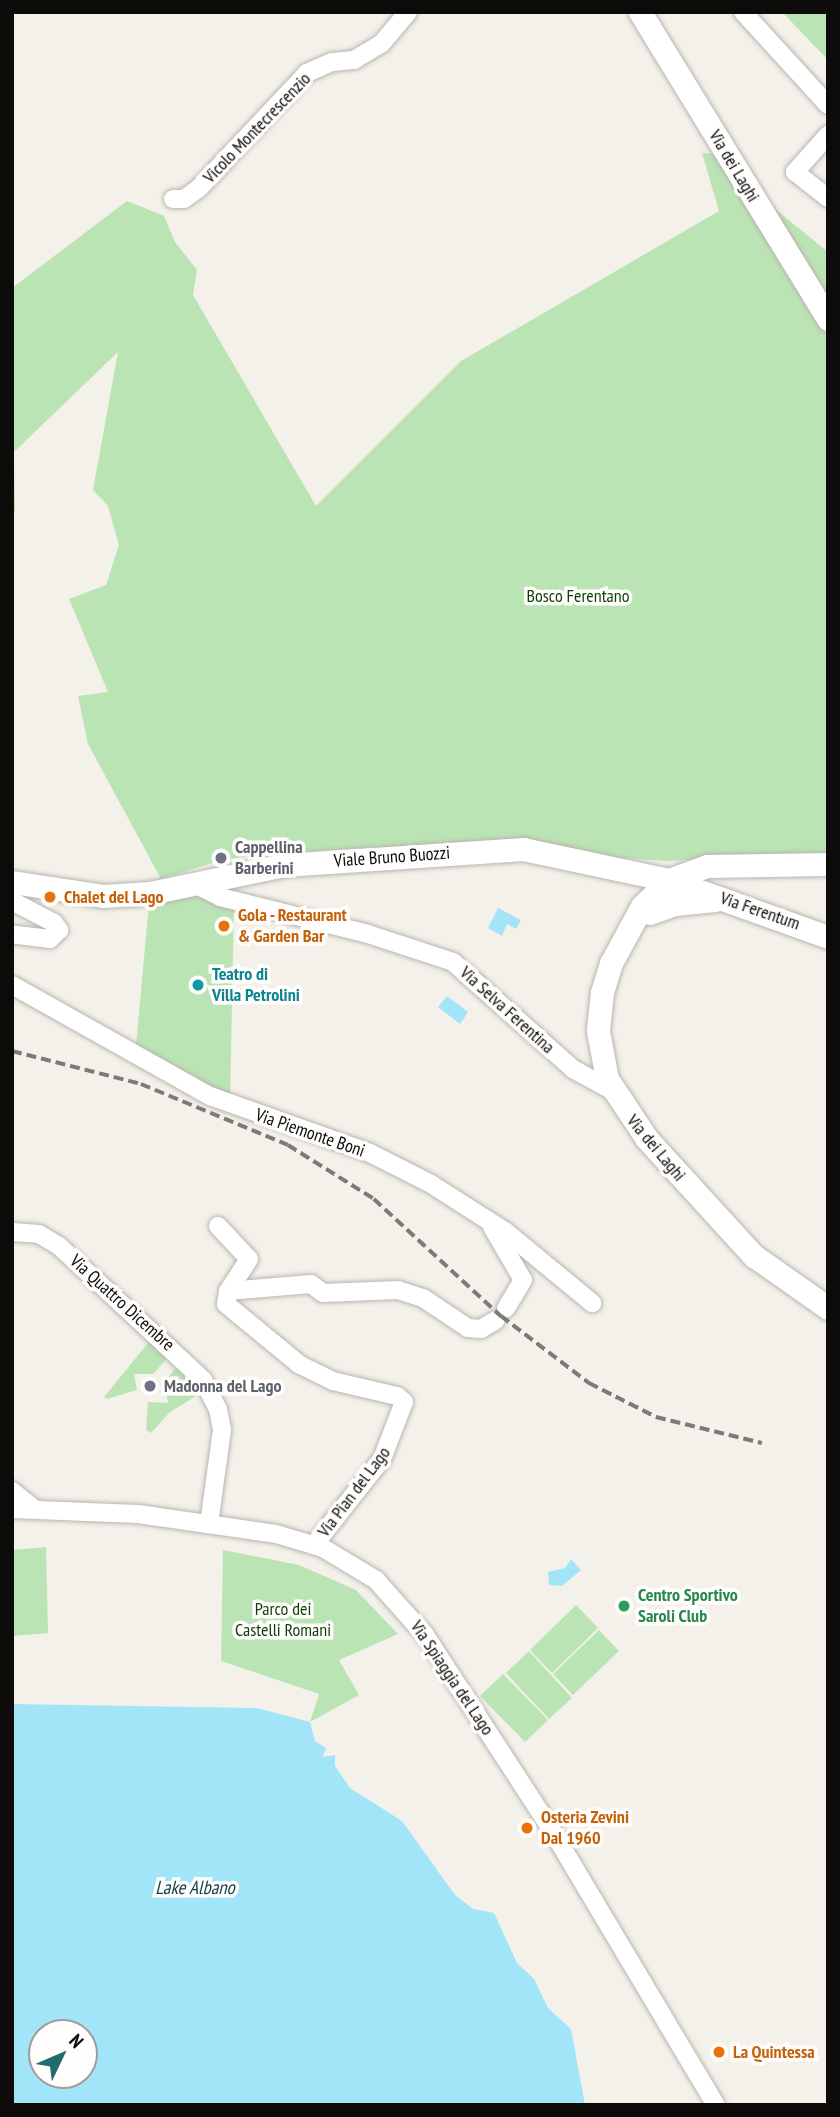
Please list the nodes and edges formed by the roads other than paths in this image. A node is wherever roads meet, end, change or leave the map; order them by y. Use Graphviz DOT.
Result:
graph roads {
  1 [pos="408,12"];
  2 [pos="640,12"];
  3 [pos="743,12"];
  4 [pos="828,105"];
  5 [pos="828,135"];
  6 [pos="828,198"];
  7 [pos="173,199"];
  8 [pos="828,319"];
  9 [pos="790,862"];
  10 [pos="828,864"];
  11 [pos="707,866"];
  12 [pos="607,867"];
  13 [pos="746,873"];
  14 [pos="12,882"];
  15 [pos="193,883"];
  16 [pos="680,884"];
  17 [pos="727,900"];
  18 [pos="12,901"];
  19 [pos="754,908"];
  20 [pos="636,923"];
  21 [pos="12,934"];
  22 [pos="828,937"];
  23 [pos="12,985"];
  24 [pos="613,1091"];
  25 [pos="486,1218"];
  26 [pos="218,1226"];
  27 [pos="12,1233"];
  28 [pos="228,1291"];
  29 [pos="593,1303"];
  30 [pos="828,1308"];
  31 [pos="12,1491"];
  32 [pos="33,1508"];
  33 [pos="12,1509"];
  34 [pos="209,1524"];
  35 [pos="314,1545"];
  36 [pos="716,2105"];
  1 -- 7 [label="street, Vicolo Montecrescenzio"];
  2 -- 8 [label="main road, Via dei Laghi"];
  3 -- 4 [label="street"];
  5 -- 6 [label="street"];
  9 -- 10 [label="main road"];
  9 -- 11 [label="main road"];
  9 -- 13 [label="main road"];
  11 -- 12 [label="main road"];
  11 -- 16 [label="main road"];
  12 -- 15 [label="main road, Viale Bruno Buozzi"];
  12 -- 16 [label="main road, Via Ferentum"];
  12 -- 20 [label="main road"];
  13 -- 16 [label="main road"];
  13 -- 19 [label="main road"];
  14 -- 15 [label="main road, Viale Bruno Buozzi"];
  15 -- 24 [label="street, Via Selva Ferentina"];
  16 -- 17 [label="main road, Via Ferentum"];
  16 -- 20 [label="main road"];
  17 -- 19 [label="main road, Via Ferentum"];
  17 -- 20 [label="main road"];
  18 -- 21 [label="street"];
  19 -- 22 [label="main road, Via Ferentum"];
  20 -- 24 [label="main road, Via dei Laghi"];
  23 -- 25 [label="street, Via Piemonte Boni"];
  24 -- 30 [label="main road, Via dei Laghi"];
  25 -- 28 [label="street"];
  25 -- 29 [label="street, Via Piemonte Boni"];
  26 -- 28 [label="street"];
  27 -- 34 [label="street, Via Quattro Dicembre"];
  28 -- 35 [label="street, Via Pian del Lago"];
  31 -- 32 [label="street"];
  32 -- 33 [label="street, Via Spiaggia del Lago"];
  32 -- 34 [label="street, Via Spiaggia del Lago"];
  34 -- 35 [label="street, Via Spiaggia del Lago"];
  35 -- 36 [label="street, Via Spiaggia del Lago"];
}
